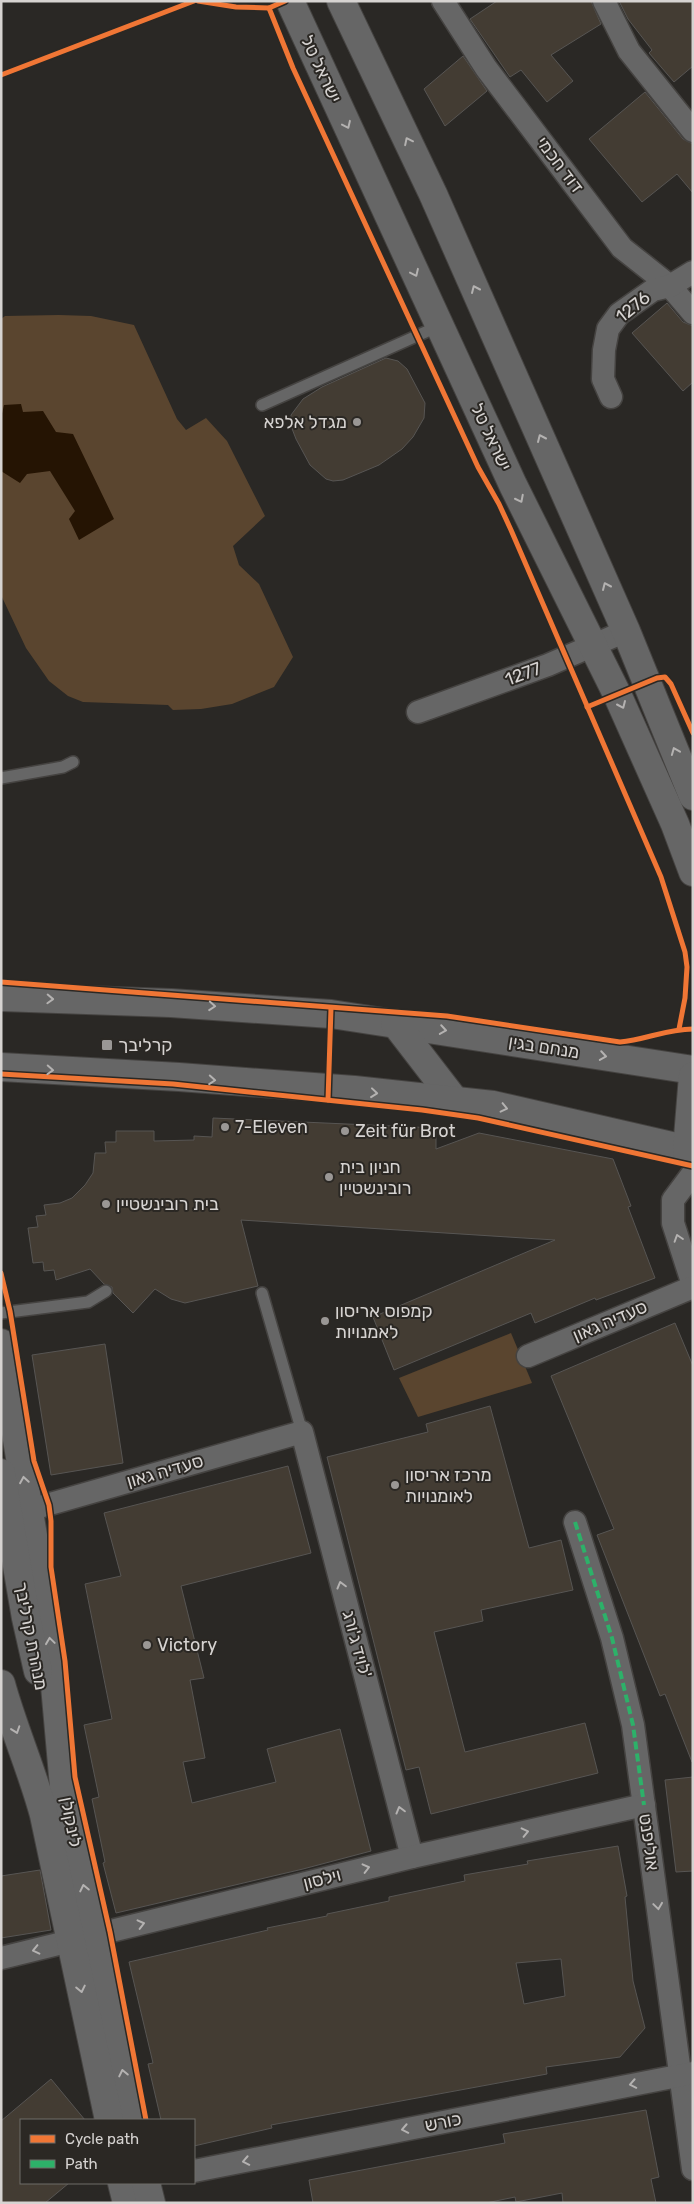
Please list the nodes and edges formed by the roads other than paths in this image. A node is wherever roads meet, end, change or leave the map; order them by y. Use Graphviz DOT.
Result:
graph roads {
  1 [pos="290,1"];
  2 [pos="341,1"];
  3 [pos="443,1"];
  4 [pos="604,1"];
  5 [pos="693,131"];
  6 [pos="693,272"];
  7 [pos="670,286"];
  8 [pos="693,314"];
  9 [pos="439,326"];
  10 [pos="611,397"];
  11 [pos="262,405"];
  12 [pos="626,631"];
  13 [pos="594,645"];
  14 [pos="418,712"];
  15 [pos="73,762"];
  16 [pos="1,778"];
  17 [pos="693,796"];
  18 [pos="693,872"];
  19 [pos="1,997"];
  20 [pos="395,1022"];
  21 [pos="1,1067"];
  22 [pos="693,1070"];
  23 [pos="693,1076"];
  24 [pos="456,1101"];
  25 [pos="691,1153"];
  26 [pos="693,1286"];
  27 [pos="106,1291"];
  28 [pos="262,1293"];
  29 [pos="1,1313"];
  30 [pos="1,1342"];
  31 [pos="528,1356"];
  32 [pos="302,1432"];
  33 [pos="1,1473"];
  34 [pos="29,1510"];
  35 [pos="575,1522"];
  36 [pos="1,1684"];
  37 [pos="65,1798"];
  38 [pos="644,1805"];
  39 [pos="412,1857"];
  40 [pos="82,1939"];
  41 [pos="1,1958"];
  42 [pos="687,2074"];
  43 [pos="109,2119"];
  44 [pos="133,2119"];
  45 [pos="693,2169"];
  46 [pos="195,2171"];
  47 [pos="131,2187"];
  48 [pos="151,2203"];
  1 -- 9 [label="street, ישראל טל, one-way"];
  12 -- 2 [label="street, one-way"];
  3 -- 7 [label="street, דוד חכמי"];
  4 -- 5 [label="street"];
  6 -- 7 [label="street, 1276"];
  7 -- 8 [label="street, דוד חכמי"];
  7 -- 10 [label="street, 1276"];
  9 -- 11 [label="lane"];
  9 -- 13 [label="street, ישראל טל, one-way"];
  12 -- 13 [label="street, 1277"];
  17 -- 12 [label="street, one-way"];
  13 -- 14 [label="street, 1277"];
  13 -- 18 [label="street, ישראל טל, one-way"];
  15 -- 16 [label="lane"];
  19 -- 20 [label="street, מנחם בגין, one-way"];
  20 -- 22 [label="street, מנחם בגין, one-way"];
  20 -- 24 [label="street"];
  21 -- 24 [label="street, one-way"];
  23 -- 25 [label="street"];
  24 -- 25 [label="street, one-way"];
  26 -- 25 [label="street, one-way"];
  26 -- 31 [label="street, סעדיה גאון"];
  27 -- 29 [label="lane"];
  28 -- 32 [label="lane"];
  34 -- 30 [label="street, לינקולן, one-way"];
  32 -- 34 [label="street, סעדיה גאון"];
  39 -- 32 [label="street, לויד ג'ורג', one-way"];
  33 -- 37 [label="street, מנהרת קרליבך"];
  37 -- 34 [label="street, לינקולן, one-way"];
  35 -- 38 [label="street, אוליפנט"];
  36 -- 40 [label="street, לינקולן, one-way"];
  40 -- 37 [label="street, לינקולן, one-way"];
  39 -- 38 [label="street, וילסון, one-way"];
  38 -- 42 [label="street, אוליפנט, one-way"];
  40 -- 39 [label="street, וילסון, one-way"];
  40 -- 41 [label="street, וילסון, one-way"];
  40 -- 43 [label="street, לינקולן, one-way"];
  44 -- 40 [label="street, לינקולן, one-way"];
  42 -- 45 [label="street, אוליפנט"];
  42 -- 46 [label="street, כורש, one-way"];
  47 -- 48 [label="street"];
}
